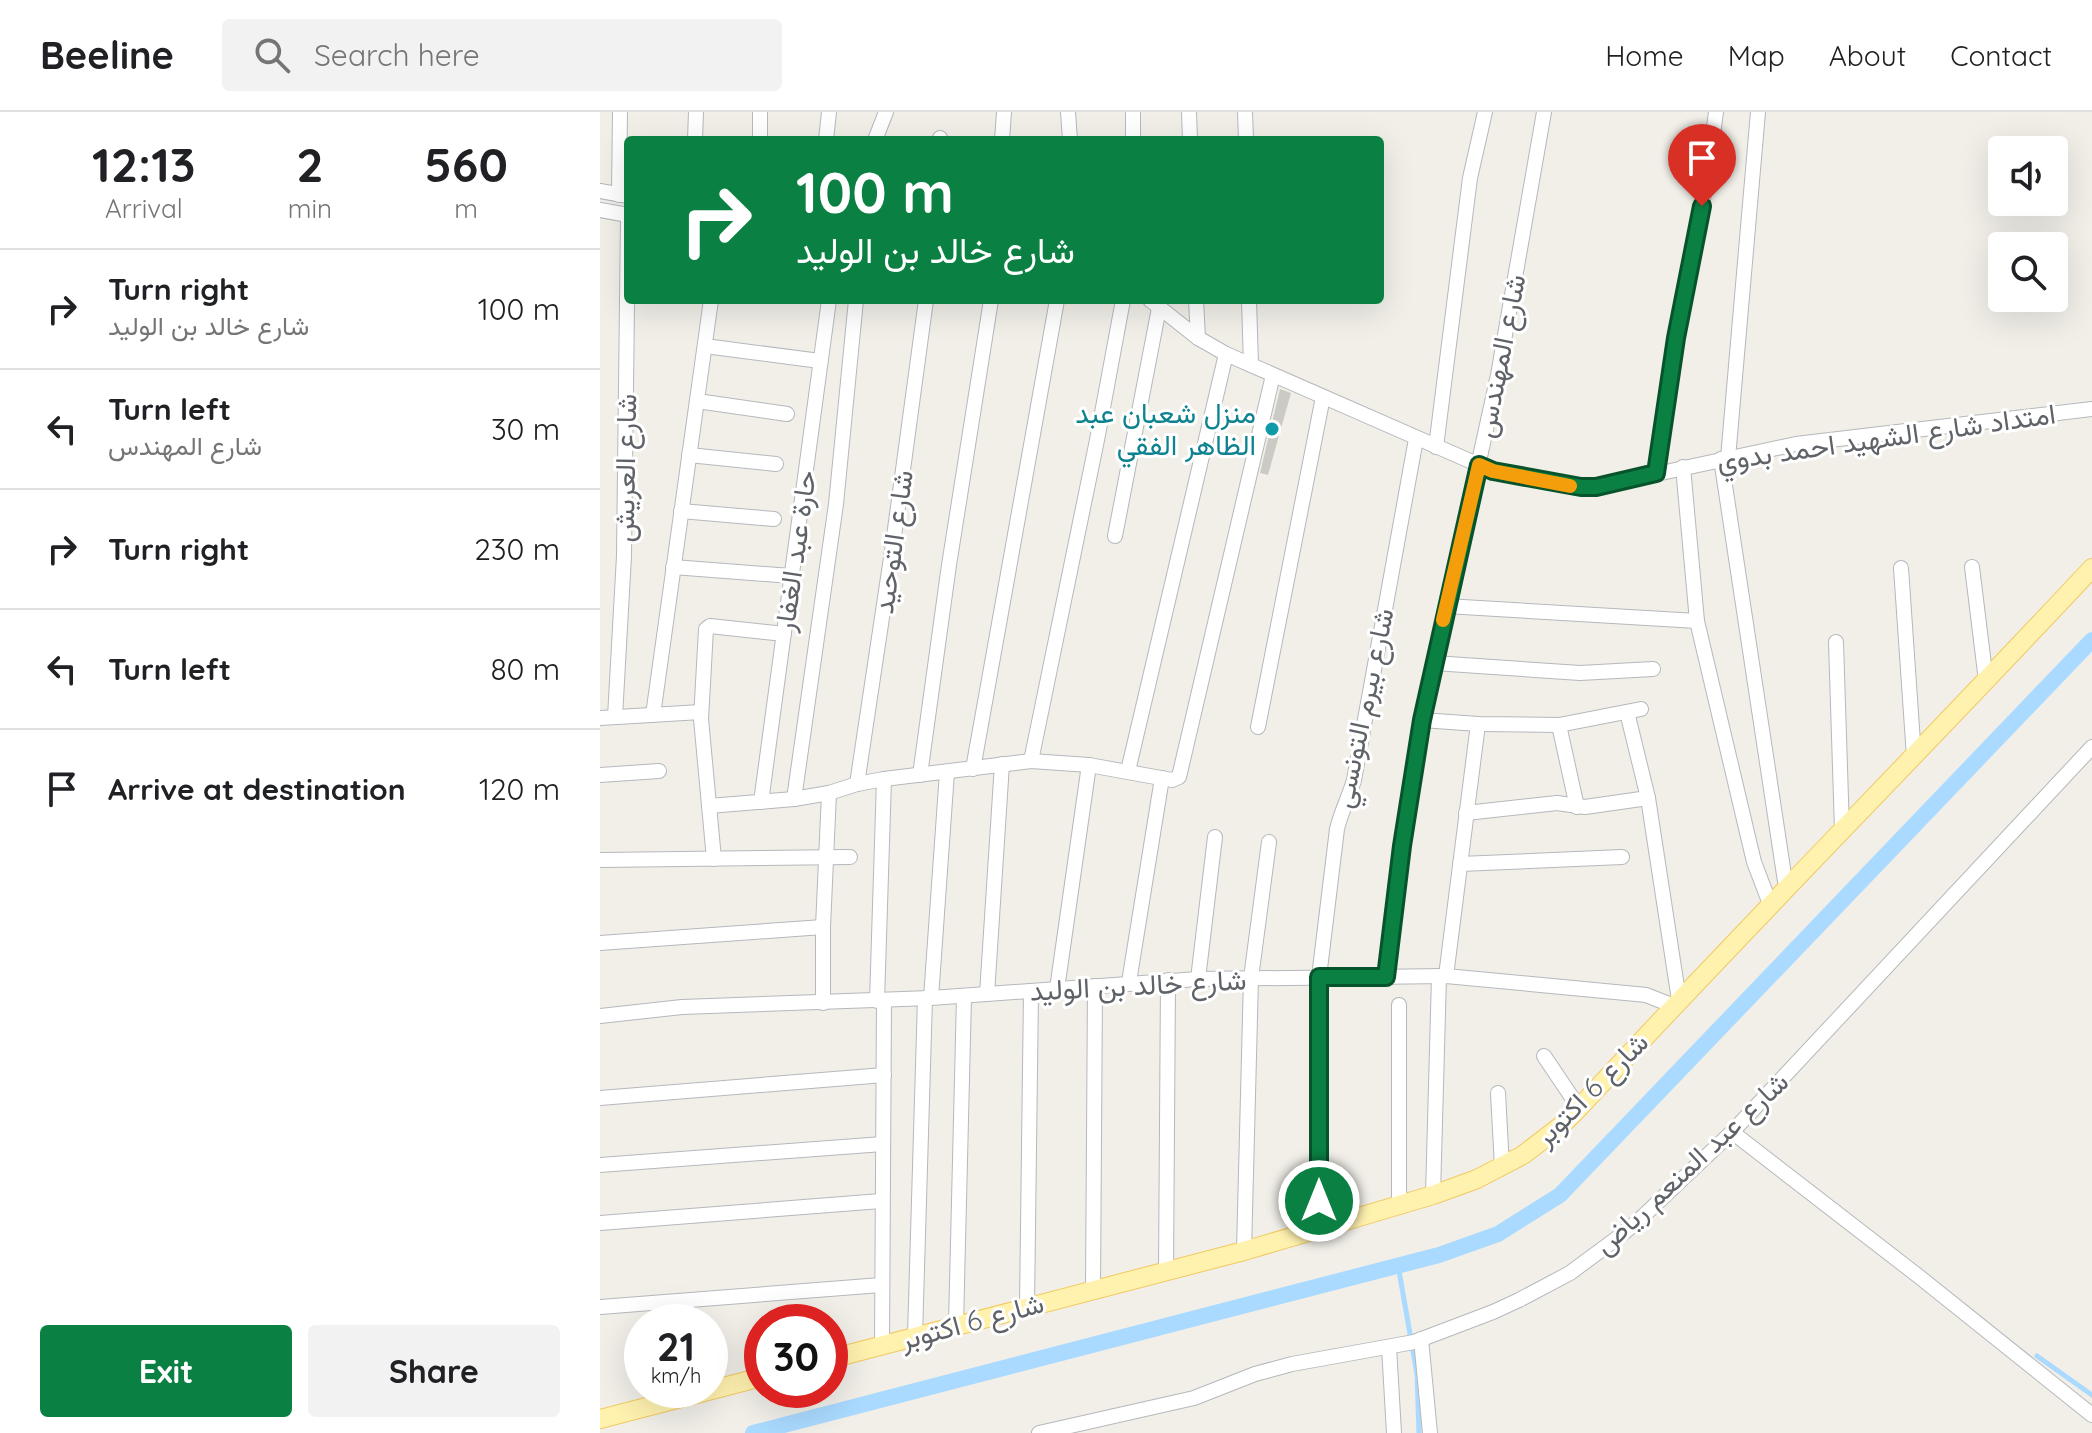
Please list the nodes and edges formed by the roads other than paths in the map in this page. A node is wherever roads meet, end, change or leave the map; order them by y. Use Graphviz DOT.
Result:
graph roads {
  1 [pos="620,112"];
  2 [pos="696,112"];
  3 [pos="760,112"];
  4 [pos="829,112"];
  5 [pos="886,112"];
  6 [pos="1004,112"];
  7 [pos="1068,112"];
  8 [pos="1133,112"];
  9 [pos="1189,112"];
  10 [pos="1245,112"];
  11 [pos="1485,112"];
  12 [pos="1544,112"];
  13 [pos="1716,112"];
  14 [pos="1758,112"];
  15 [pos="695,136"];
  16 [pos="760,136"];
  17 [pos="826,136"];
  18 [pos="877,136"];
  19 [pos="1002,136"];
  20 [pos="1070,136"];
  21 [pos="1133,136"];
  22 [pos="1190,136"];
  23 [pos="1246,136"];
  24 [pos="600,191"];
  25 [pos="623,196"];
  26 [pos="600,210"];
  27 [pos="624,215"];
  28 [pos="627,304"];
  29 [pos="710,304"];
  30 [pos="828,304"];
  31 [pos="856,304"];
  32 [pos="925,304"];
  33 [pos="990,304"];
  34 [pos="1056,304"];
  35 [pos="1122,304"];
  36 [pos="1154,304"];
  37 [pos="1196,304"];
  38 [pos="1249,304"];
  39 [pos="1198,338"];
  40 [pos="705,346"];
  41 [pos="1226,354"];
  42 [pos="820,361"];
  43 [pos="1251,365"];
  44 [pos="1273,375"];
  45 [pos="1323,397"];
  46 [pos="697,401"];
  47 [pos="2092,409"];
  48 [pos="787,414"];
  49 [pos="1416,439"];
  50 [pos="1436,447"];
  51 [pos="689,455"];
  52 [pos="1724,458"];
  53 [pos="776,464"];
  54 [pos="1479,465"];
  55 [pos="1683,467"];
  56 [pos="1656,473"];
  57 [pos="681,511"];
  58 [pos="774,519"];
  59 [pos="1115,536"];
  60 [pos="673,567"];
  61 [pos="1972,567"];
  62 [pos="1901,568"];
  63 [pos="2092,568"];
  64 [pos="791,576"];
  65 [pos="1446,606"];
  66 [pos="1697,621"];
  67 [pos="784,634"];
  68 [pos="1836,642"];
  69 [pos="1434,663"];
  70 [pos="1653,669"];
  71 [pos="1986,681"];
  72 [pos="701,712"];
  73 [pos="653,715"];
  74 [pos="608,717"];
  75 [pos="1422,720"];
  76 [pos="1478,724"];
  77 [pos="1559,725"];
  78 [pos="1258,727"];
  79 [pos="2092,747"];
  80 [pos="1914,757"];
  81 [pos="1031,761"];
  82 [pos="1002,764"];
  83 [pos="1089,765"];
  84 [pos="973,769"];
  85 [pos="659,771"];
  86 [pos="1128,771"];
  87 [pos="947,772"];
  88 [pos="600,775"];
  89 [pos="920,775"];
  90 [pos="1162,778"];
  91 [pos="884,779"];
  92 [pos="857,784"];
  93 [pos="829,793"];
  94 [pos="1648,798"];
  95 [pos="794,799"];
  96 [pos="761,802"];
  97 [pos="709,806"];
  98 [pos="1577,807"];
  99 [pos="1466,813"];
  100 [pos="1842,830"];
  101 [pos="1215,837"];
  102 [pos="1269,842"];
  103 [pos="827,857"];
  104 [pos="850,857"];
  105 [pos="1622,857"];
  106 [pos="714,859"];
  107 [pos="600,860"];
  108 [pos="1460,864"];
  109 [pos="1786,888"];
  110 [pos="1770,904"];
  111 [pos="823,927"];
  112 [pos="600,943"];
  113 [pos="1442,976"];
  114 [pos="1319,977"];
  115 [pos="1386,977"];
  116 [pos="1251,978"];
  117 [pos="1198,979"];
  118 [pos="1168,980"];
  119 [pos="1129,982"];
  120 [pos="1095,986"];
  121 [pos="1057,989"];
  122 [pos="1031,991"];
  123 [pos="987,994"];
  124 [pos="964,996"];
  125 [pos="928,998"];
  126 [pos="881,1000"];
  127 [pos="823,1003"];
  128 [pos="1676,1003"];
  129 [pos="1399,1005"];
  130 [pos="601,1015"];
  131 [pos="1544,1056"];
  132 [pos="884,1075"];
  133 [pos="1498,1093"];
  134 [pos="600,1098"];
  135 [pos="1579,1108"];
  136 [pos="1732,1132"];
  137 [pos="883,1144"];
  138 [pos="600,1165"];
  139 [pos="1502,1167"];
  140 [pos="1433,1195"];
  141 [pos="881,1201"];
  142 [pos="1399,1205"];
  143 [pos="600,1223"];
  144 [pos="1319,1229"];
  145 [pos="1244,1251"];
  146 [pos="1166,1271"];
  147 [pos="881,1285"];
  148 [pos="1093,1290"];
  149 [pos="1027,1306"];
  150 [pos="600,1307"];
  151 [pos="956,1325"];
  152 [pos="915,1336"];
  153 [pos="1417,1340"];
  154 [pos="882,1345"];
  155 [pos="1391,1347"];
  156 [pos="848,1354"];
  157 [pos="744,1382"];
  158 [pos="2092,1415"];
  159 [pos="600,1419"];
  160 [pos="1039,1433"];
  161 [pos="1394,1433"];
  162 [pos="1430,1433"];
  1 -- 25 [label="street"];
  2 -- 15 [label="street"];
  3 -- 16 [label="street"];
  4 -- 17 [label="street"];
  5 -- 18 [label="street"];
  6 -- 19 [label="street"];
  7 -- 20 [label="street"];
  8 -- 21 [label="street"];
  9 -- 22 [label="street"];
  10 -- 23 [label="street"];
  11 -- 50 [label="street"];
  12 -- 54 [label="street, شارع المهندس"];
  13 -- 56 [label="street"];
  14 -- 52 [label="street"];
  24 -- 25 [label="street"];
  26 -- 27 [label="street"];
  28 -- 74 [label="street, شارع العريش"];
  29 -- 40 [label="street"];
  30 -- 42 [label="street, حارة عبد الغفار"];
  31 -- 95 [label="street"];
  32 -- 92 [label="street, شارع التوحيد"];
  33 -- 89 [label="street"];
  34 -- 84 [label="street"];
  35 -- 81 [label="street"];
  36 -- 39 [label="street, امتداد شارع الشهيد احمد بدوي"];
  36 -- 59 [label="street"];
  37 -- 39 [label="street"];
  38 -- 43 [label="street"];
  39 -- 41 [label="street, امتداد شارع الشهيد احمد بدوي"];
  40 -- 42 [label="street"];
  40 -- 46 [label="street"];
  41 -- 43 [label="street, امتداد شارع الشهيد احمد بدوي"];
  41 -- 86 [label="street"];
  42 -- 64 [label="street, حارة عبد الغفار"];
  43 -- 44 [label="street, امتداد شارع الشهيد احمد بدوي"];
  44 -- 45 [label="street, امتداد شارع الشهيد احمد بدوي"];
  44 -- 90 [label="street"];
  45 -- 49 [label="street, امتداد شارع الشهيد احمد بدوي"];
  45 -- 78 [label="street"];
  46 -- 48 [label="street"];
  46 -- 51 [label="street"];
  47 -- 52 [label="street, امتداد شارع الشهيد احمد بدوي"];
  49 -- 50 [label="street, امتداد شارع الشهيد احمد بدوي"];
  49 -- 114 [label="street, شارع بيرم التونسي"];
  50 -- 54 [label="street, امتداد شارع الشهيد احمد بدوي"];
  51 -- 53 [label="street"];
  51 -- 57 [label="street"];
  52 -- 55 [label="street, امتداد شارع الشهيد احمد بدوي"];
  52 -- 109 [label="street"];
  54 -- 56 [label="street, امتداد شارع الشهيد احمد بدوي"];
  54 -- 65 [label="street, شارع المهندس"];
  55 -- 56 [label="street, امتداد شارع الشهيد احمد بدوي"];
  55 -- 66 [label="street"];
  57 -- 58 [label="street"];
  57 -- 60 [label="street"];
  60 -- 64 [label="street"];
  60 -- 73 [label="street"];
  61 -- 71 [label="street"];
  62 -- 80 [label="street"];
  63 -- 71 [label="main road, شارع 6 اكتوبر"];
  64 -- 67 [label="street, حارة عبد الغفار"];
  65 -- 66 [label="street"];
  65 -- 69 [label="street, شارع المهندس"];
  66 -- 110 [label="street"];
  67 -- 72 [label="street"];
  67 -- 96 [label="street, حارة عبد الغفار"];
  68 -- 100 [label="street"];
  69 -- 70 [label="street"];
  69 -- 75 [label="street, شارع المهندس"];
  71 -- 80 [label="main road, شارع 6 اكتوبر"];
  72 -- 73 [label="street"];
  72 -- 97 [label="street"];
  73 -- 74 [label="street"];
  75 -- 76 [label="street"];
  75 -- 115 [label="street, شارع المهندس"];
  76 -- 77 [label="street"];
  76 -- 99 [label="street"];
  77 -- 94 [label="street"];
  77 -- 98 [label="street"];
  79 -- 136 [label="street, شارع عبد المنعم رياض"];
  80 -- 100 [label="main road, شارع 6 اكتوبر"];
  81 -- 82 [label="street"];
  81 -- 83 [label="street"];
  82 -- 84 [label="street"];
  82 -- 123 [label="street"];
  83 -- 86 [label="street"];
  83 -- 121 [label="street"];
  84 -- 87 [label="street"];
  85 -- 88 [label="street"];
  86 -- 90 [label="street"];
  87 -- 89 [label="street"];
  87 -- 125 [label="street"];
  89 -- 91 [label="street"];
  90 -- 119 [label="street"];
  91 -- 92 [label="street"];
  91 -- 126 [label="street"];
  92 -- 93 [label="street"];
  93 -- 95 [label="street"];
  93 -- 103 [label="street"];
  94 -- 98 [label="street"];
  94 -- 128 [label="street"];
  95 -- 96 [label="street"];
  96 -- 97 [label="street"];
  97 -- 106 [label="street"];
  98 -- 99 [label="street"];
  99 -- 108 [label="street"];
  100 -- 109 [label="main road, شارع 6 اكتوبر"];
  101 -- 117 [label="street"];
  102 -- 116 [label="street"];
  103 -- 104 [label="street"];
  103 -- 106 [label="street"];
  103 -- 111 [label="street"];
  105 -- 108 [label="street"];
  106 -- 107 [label="street"];
  108 -- 113 [label="street"];
  109 -- 110 [label="main road, شارع 6 اكتوبر"];
  110 -- 128 [label="main road, شارع 6 اكتوبر"];
  111 -- 112 [label="street"];
  111 -- 127 [label="street"];
  113 -- 115 [label="street, شارع خالد بن الوليد"];
  113 -- 128 [label="street, شارع خالد بن الوليد"];
  113 -- 140 [label="street"];
  114 -- 115 [label="street, شارع خالد بن الوليد"];
  114 -- 116 [label="street, شارع خالد بن الوليد"];
  114 -- 144 [label="street, شارع بيرم التونسي"];
  116 -- 117 [label="street, شارع خالد بن الوليد"];
  116 -- 145 [label="street"];
  117 -- 118 [label="street, شارع خالد بن الوليد"];
  118 -- 119 [label="street, شارع خالد بن الوليد"];
  118 -- 146 [label="street"];
  119 -- 120 [label="street, شارع خالد بن الوليد"];
  120 -- 121 [label="street, شارع خالد بن الوليد"];
  120 -- 148 [label="street"];
  121 -- 122 [label="street, شارع خالد بن الوليد"];
  122 -- 123 [label="street, شارع خالد بن الوليد"];
  122 -- 149 [label="street"];
  123 -- 124 [label="street, شارع خالد بن الوليد"];
  124 -- 125 [label="street, شارع خالد بن الوليد"];
  124 -- 151 [label="street"];
  125 -- 126 [label="street, شارع خالد بن الوليد"];
  125 -- 152 [label="street"];
  126 -- 127 [label="street, شارع خالد بن الوليد"];
  126 -- 132 [label="street"];
  127 -- 130 [label="street, شارع خالد بن الوليد"];
  128 -- 135 [label="main road, شارع 6 اكتوبر"];
  129 -- 142 [label="street"];
  131 -- 135 [label="street"];
  132 -- 134 [label="street"];
  132 -- 137 [label="street"];
  133 -- 139 [label="street"];
  135 -- 139 [label="main road, شارع 6 اكتوبر"];
  136 -- 153 [label="street, شارع عبد المنعم رياض"];
  136 -- 158 [label="street"];
  137 -- 138 [label="street"];
  137 -- 141 [label="street"];
  139 -- 140 [label="main road, شارع 6 اكتوبر"];
  140 -- 142 [label="main road, شارع 6 اكتوبر"];
  141 -- 143 [label="street"];
  141 -- 147 [label="street"];
  142 -- 144 [label="main road, شارع 6 اكتوبر"];
  144 -- 145 [label="main road, شارع 6 اكتوبر"];
  145 -- 146 [label="main road, شارع 6 اكتوبر"];
  146 -- 148 [label="main road, شارع 6 اكتوبر"];
  147 -- 150 [label="street"];
  147 -- 154 [label="street"];
  148 -- 149 [label="main road, شارع 6 اكتوبر"];
  149 -- 151 [label="main road, شارع 6 اكتوبر"];
  151 -- 152 [label="main road, شارع 6 اكتوبر"];
  152 -- 154 [label="main road, شارع 6 اكتوبر"];
  153 -- 155 [label="street, شارع عبد المنعم رياض"];
  153 -- 162 [label="street"];
  154 -- 156 [label="main road, شارع 6 اكتوبر"];
  155 -- 160 [label="street, شارع عبد المنعم رياض"];
  155 -- 161 [label="street"];
  157 -- 159 [label="main road"];
}
